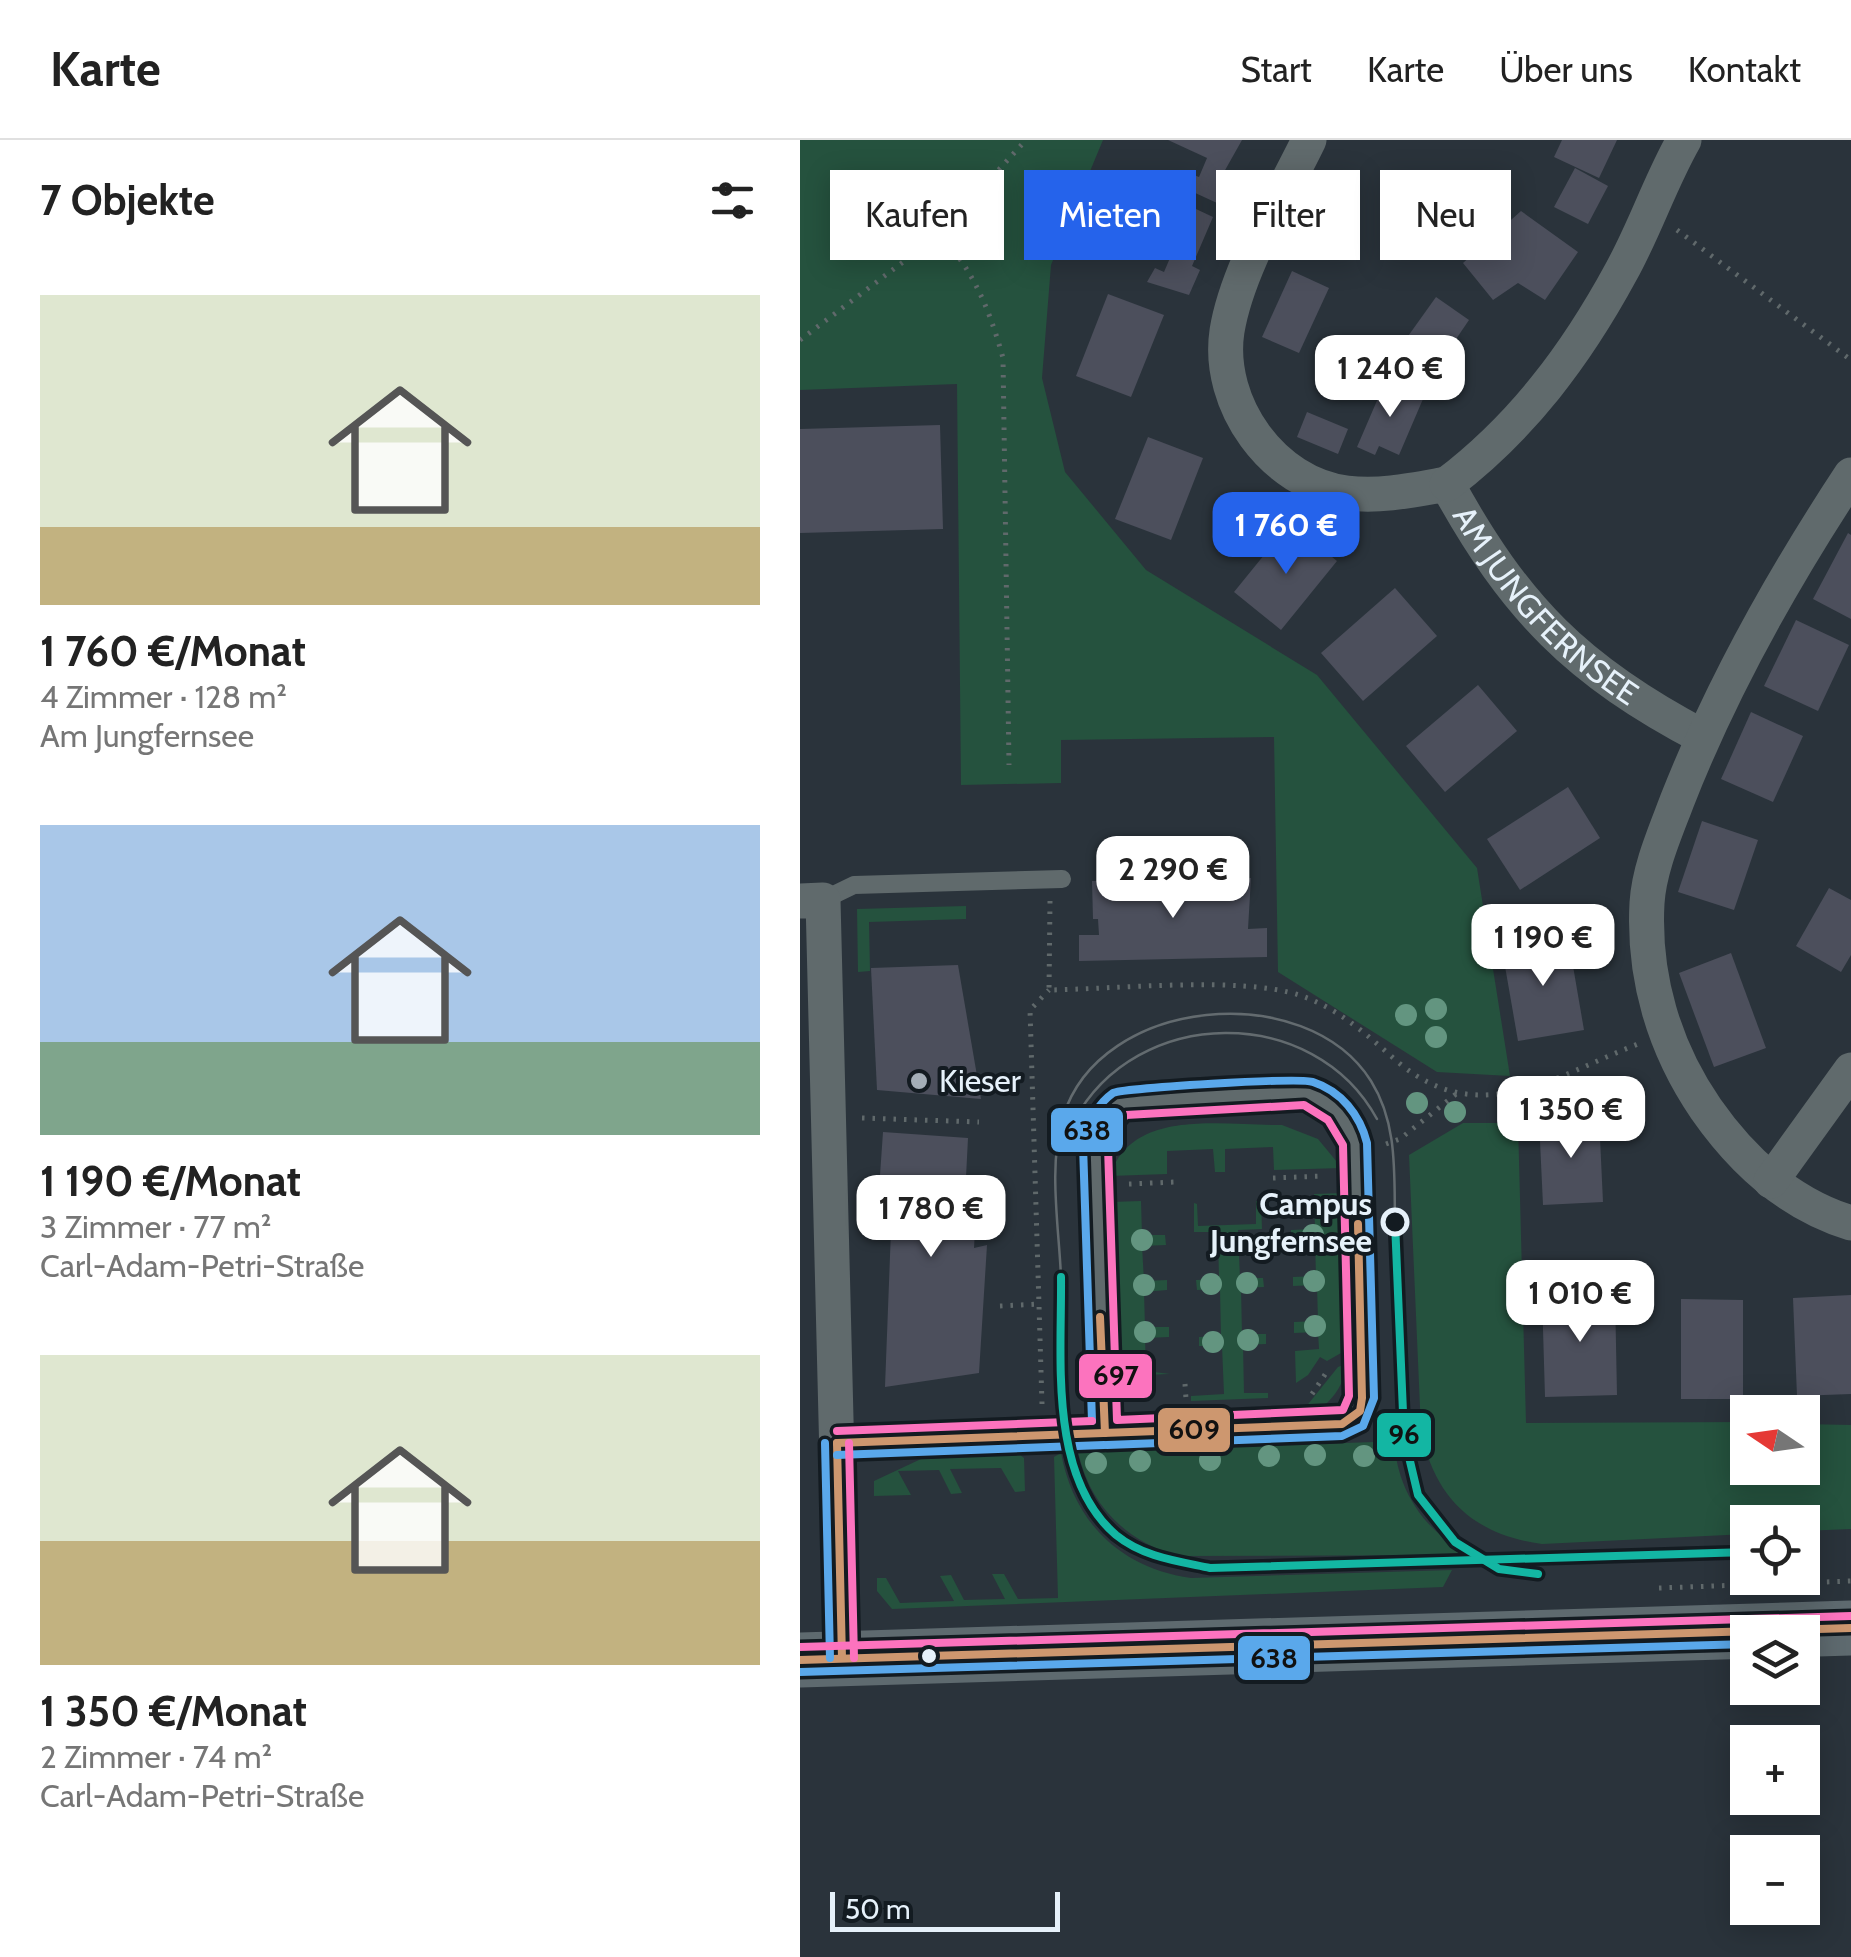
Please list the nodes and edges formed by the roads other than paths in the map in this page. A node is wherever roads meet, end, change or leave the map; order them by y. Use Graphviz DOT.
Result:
graph roads {
  1 [pos="1309,140"];
  2 [pos="1684,140"];
  3 [pos="1851,475"];
  4 [pos="1446,484"];
  5 [pos="1702,737"];
  6 [pos="1056,880"];
  7 [pos="812,900"];
  8 [pos="1851,1070"];
  9 [pos="1771,1181"];
  10 [pos="1851,1223"];
  11 [pos="1105,1433"];
  12 [pos="837,1443"];
  13 [pos="1851,1628"];
  14 [pos="821,1659"];
  1 -- 4 [label="street, AM JUNGFERNSEE"];
  2 -- 4 [label="street"];
  3 -- 5 [label="street"];
  4 -- 5 [label="street, AM JUNGFERNSEE"];
  5 -- 9 [label="street"];
  6 -- 7 [label="lane"];
  7 -- 12 [label="street"];
  8 -- 9 [label="street"];
  9 -- 10 [label="street"];
  11 -- 11 [label="street"];
  11 -- 12 [label="street"];
  12 -- 14 [label="street"];
  13 -- 14 [label="main road"];
}
